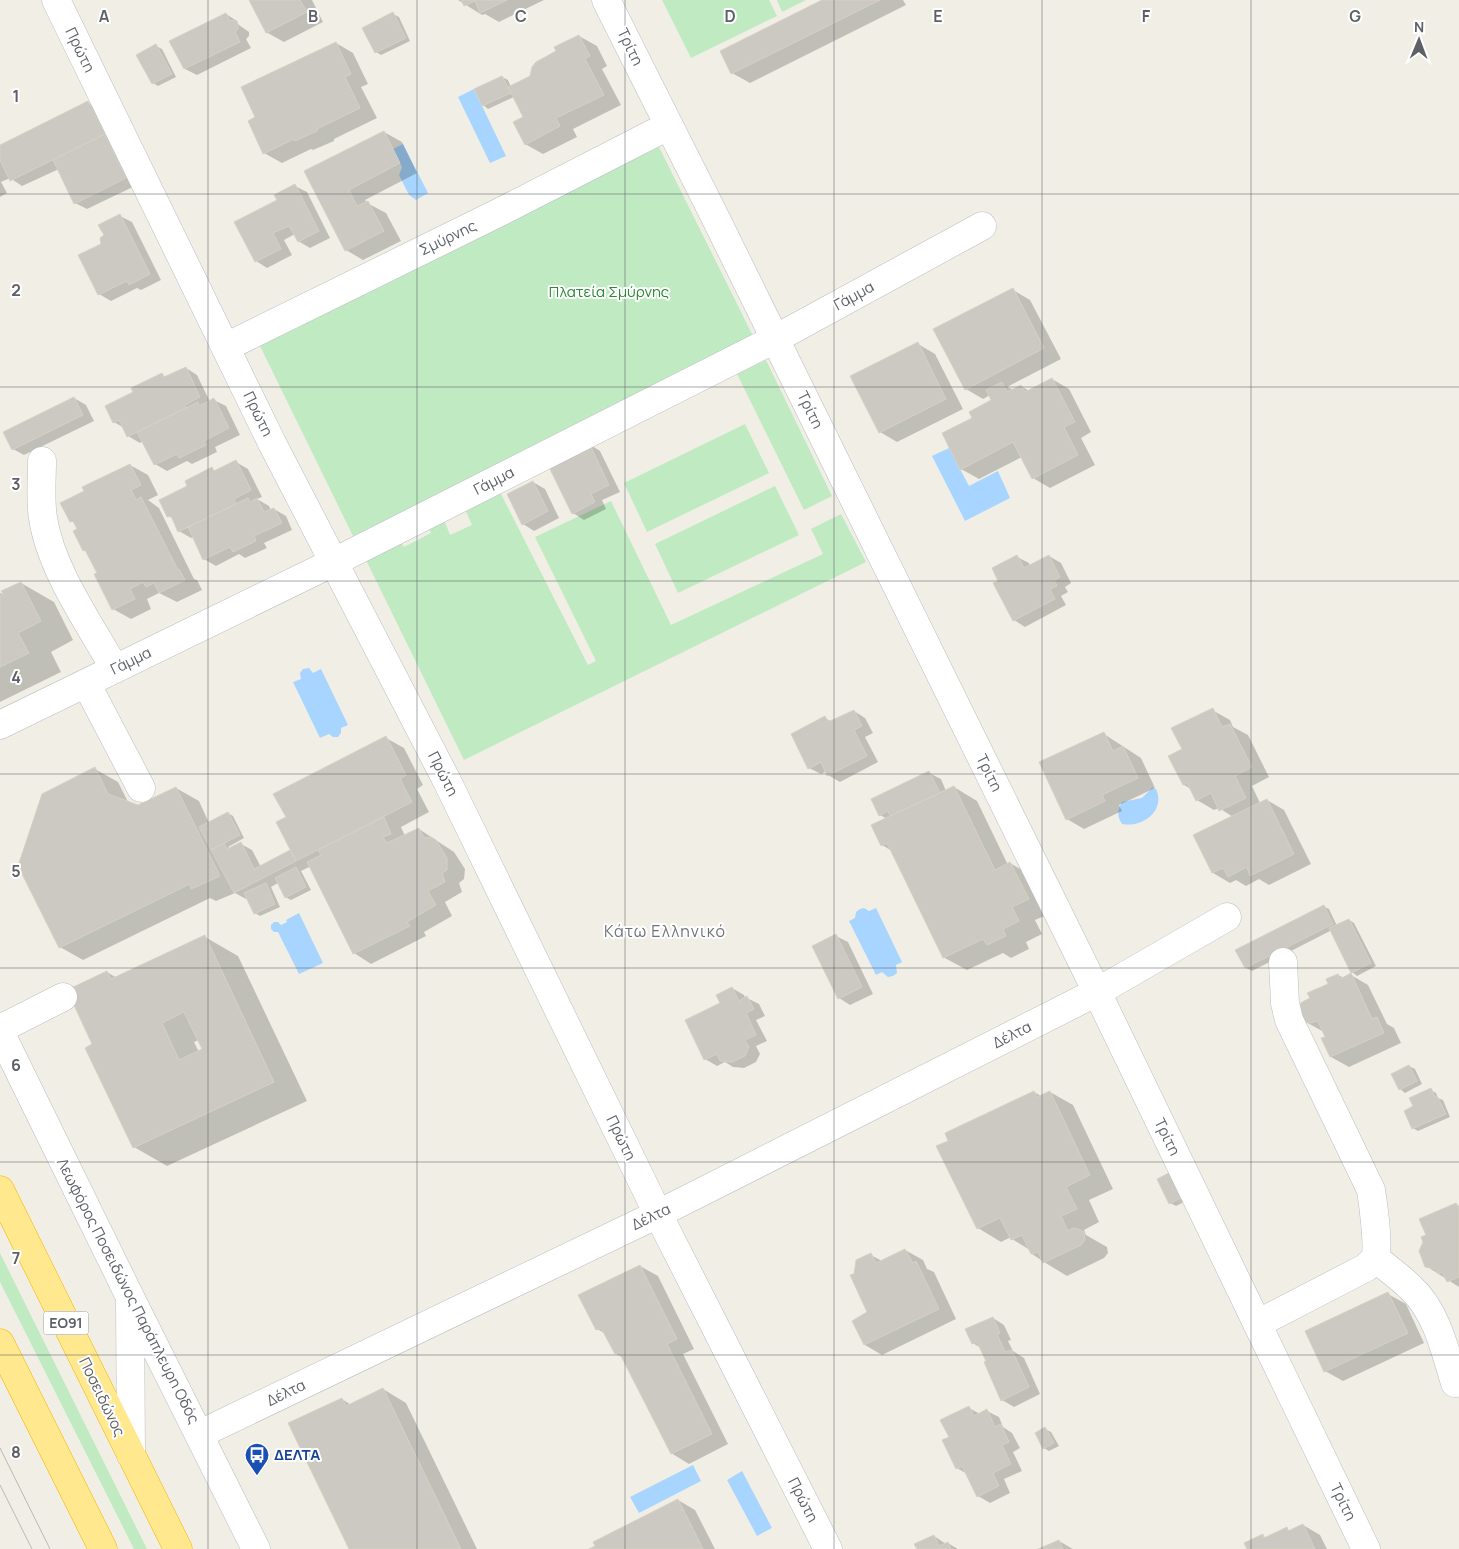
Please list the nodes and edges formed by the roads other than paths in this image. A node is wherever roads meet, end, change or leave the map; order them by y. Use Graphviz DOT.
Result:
graph roads {
  1 [pos="56,0"];
  2 [pos="606,0"];
  3 [pos="668,126"];
  4 [pos="982,226"];
  5 [pos="775,339"];
  6 [pos="226,347"];
  7 [pos="42,460"];
  8 [pos="334,562"];
  9 [pos="115,669"];
  10 [pos="86,683"];
  11 [pos="0,725"];
  12 [pos="142,788"];
  13 [pos="1227,917"];
  14 [pos="1283,962"];
  15 [pos="1097,992"];
  16 [pos="63,997"];
  17 [pos="0,1030"];
  18 [pos="0,1190"];
  19 [pos="658,1214"];
  20 [pos="1374,1258"];
  21 [pos="130,1297"];
  22 [pos="1257,1324"];
  23 [pos="0,1343"];
  24 [pos="1455,1383"];
  25 [pos="200,1434"];
  26 [pos="131,1455"];
  27 [pos="103,1549"];
  28 [pos="178,1549"];
  29 [pos="256,1549"];
  30 [pos="828,1549"];
  31 [pos="1366,1549"];
  1 -- 6 [label="street, Πρώτη"];
  2 -- 3 [label="street, Τρίτη"];
  3 -- 5 [label="street, Τρίτη"];
  3 -- 6 [label="street, Σμύρνης"];
  4 -- 5 [label="street, Γάμμα"];
  5 -- 8 [label="street, Γάμμα"];
  5 -- 15 [label="street, Τρίτη"];
  6 -- 8 [label="street, Πρώτη"];
  7 -- 9 [label="street"];
  8 -- 9 [label="street, Γάμμα"];
  8 -- 19 [label="street, Πρώτη"];
  9 -- 10 [label="street, Γάμμα"];
  10 -- 11 [label="street, Γάμμα"];
  10 -- 12 [label="street"];
  13 -- 15 [label="street, Δέλτα"];
  14 -- 20 [label="street"];
  15 -- 19 [label="street, Δέλτα"];
  15 -- 22 [label="street, Τρίτη"];
  16 -- 17 [label="street"];
  17 -- 21 [label="street, Λεωφόρος Ποσειδώνος Παράπλευρη Οδός"];
  18 -- 26 [label="highway, Ποσειδώνος / ΕΟ91"];
  19 -- 25 [label="street, Δέλτα"];
  19 -- 30 [label="street, Πρώτη"];
  20 -- 22 [label="street"];
  20 -- 24 [label="street"];
  21 -- 25 [label="street, Λεωφόρος Ποσειδώνος Παράπλευρη Οδός"];
  21 -- 26 [label="street"];
  22 -- 31 [label="street, Τρίτη"];
  23 -- 27 [label="highway"];
  25 -- 29 [label="street, Λεωφόρος Ποσειδώνος Παράπλευρη Οδός"];
  26 -- 28 [label="highway, Ποσειδώνος / ΕΟ91"];
}
